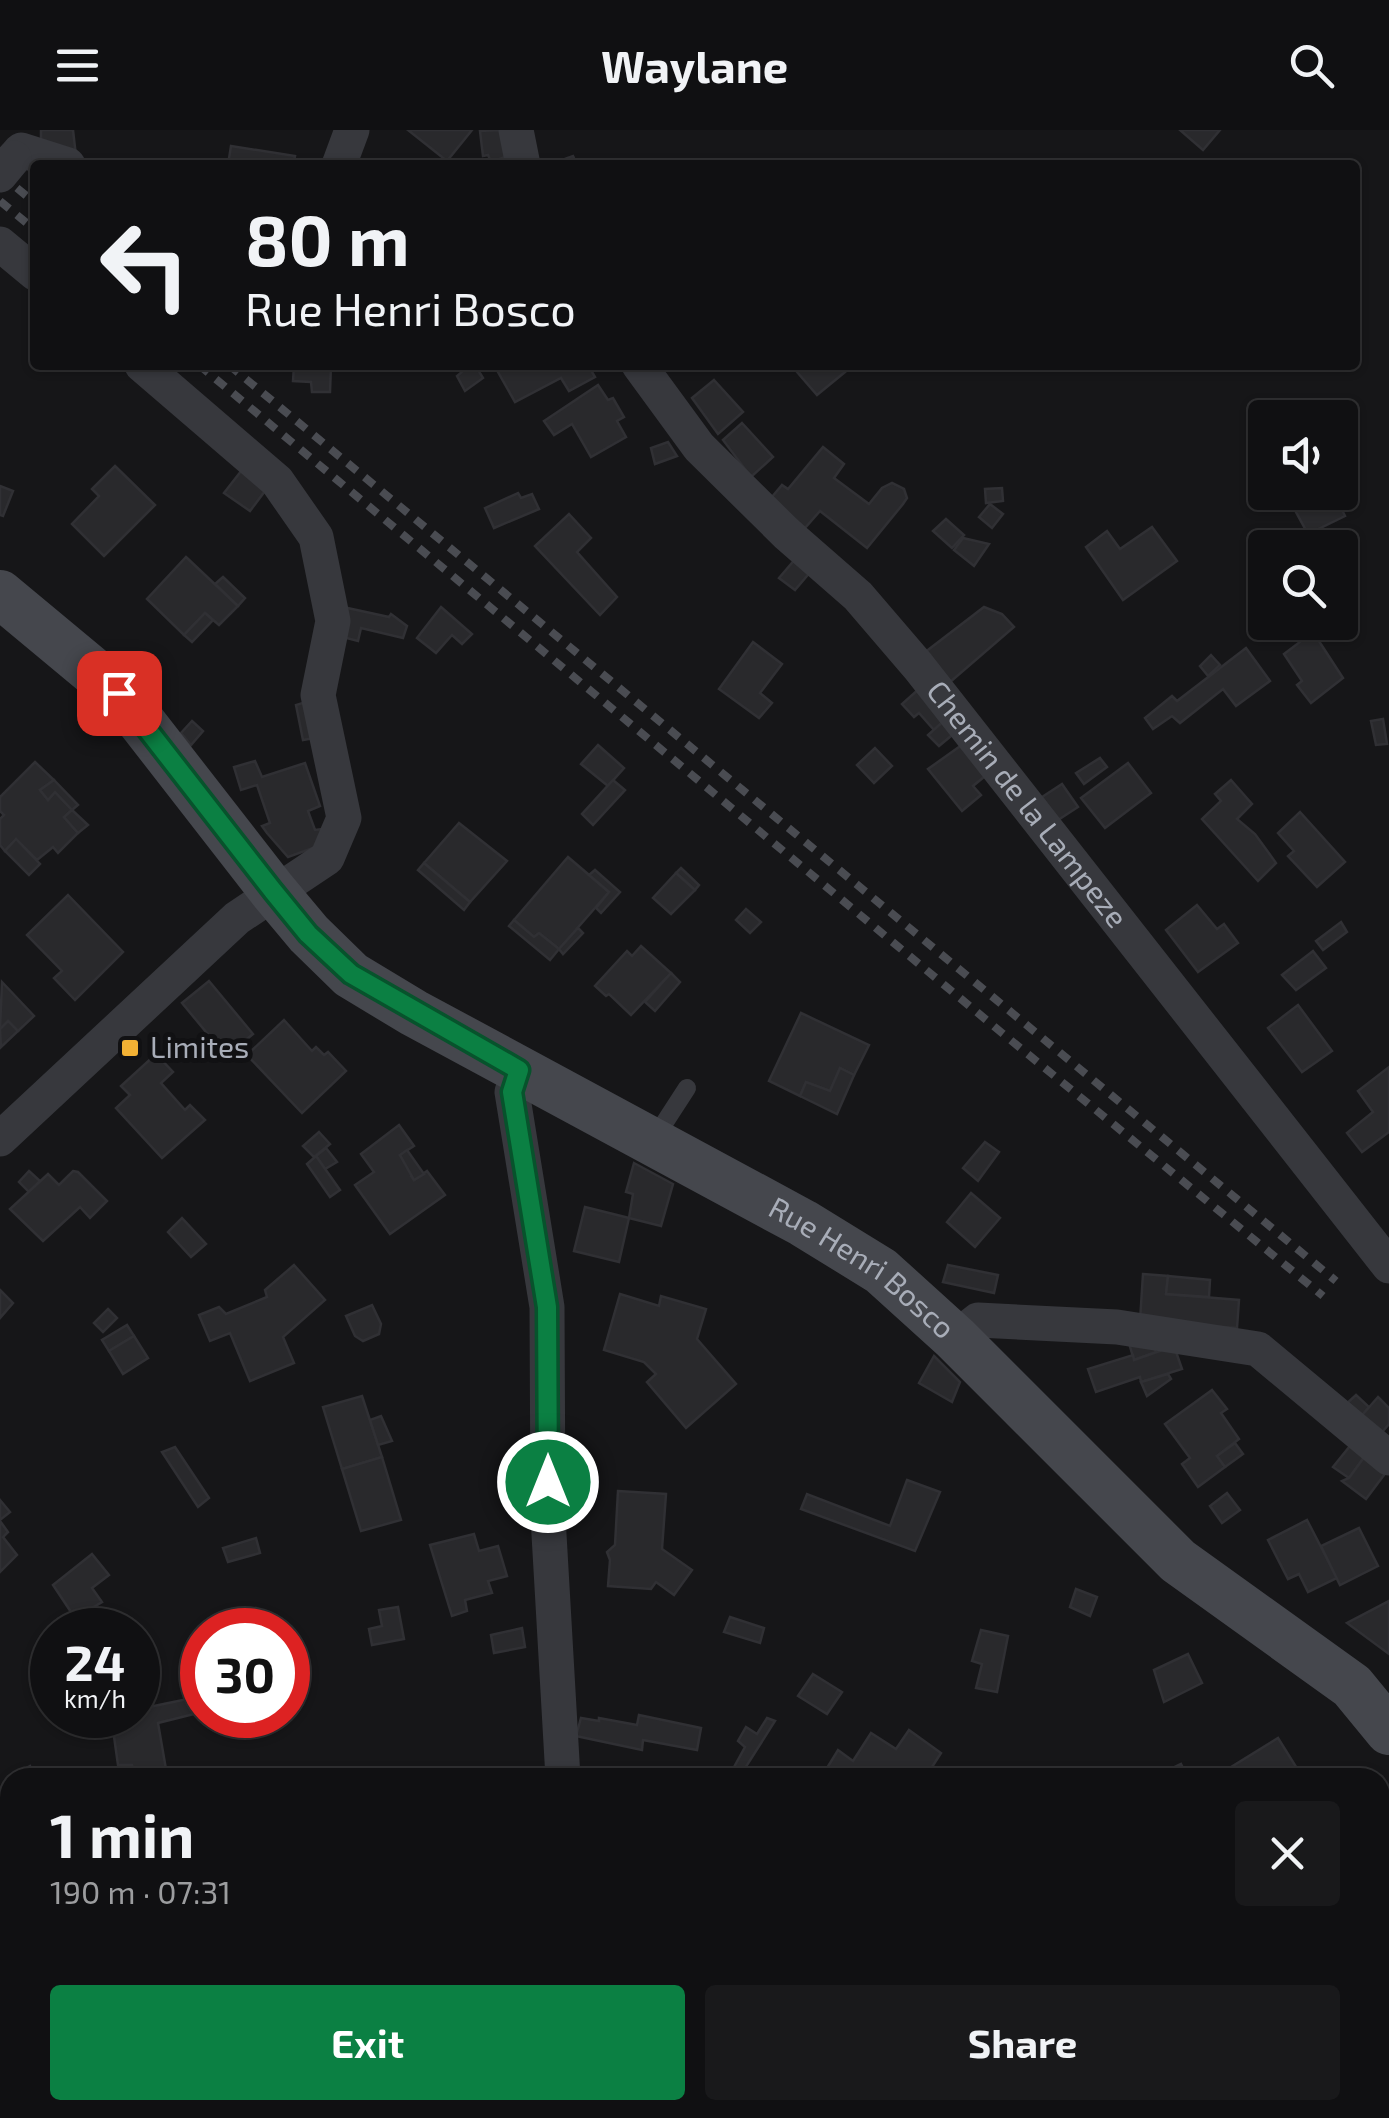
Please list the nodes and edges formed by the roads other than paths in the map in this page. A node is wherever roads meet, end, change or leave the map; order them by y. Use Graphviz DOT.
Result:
graph roads {
  1 [pos="352,130"];
  2 [pos="516,130"];
  3 [pos="52,160"];
  4 [pos="341,160"];
  5 [pos="522,160"];
  6 [pos="7,166"];
  7 [pos="0,244"];
  8 [pos="30,270"];
  9 [pos="148,370"];
  10 [pos="643,370"];
  11 [pos="0,594"];
  12 [pos="273,891"];
  13 [pos="519,1070"];
  14 [pos="687,1088"];
  15 [pos="0,1140"];
  16 [pos="652,1142"];
  17 [pos="1389,1266"];
  18 [pos="955,1338"];
  19 [pos="1389,1458"];
  20 [pos="1389,1731"];
  21 [pos="561,1768"];
  1 -- 4 [label="street"];
  2 -- 5 [label="street"];
  3 -- 6 [label="street"];
  7 -- 8 [label="street"];
  9 -- 12 [label="street"];
  10 -- 17 [label="street, Chemin de la Lampeze"];
  11 -- 12 [label="street, Rue Henri Bosco"];
  12 -- 13 [label="street, Rue Henri Bosco"];
  12 -- 15 [label="street"];
  13 -- 16 [label="street, Rue Henri Bosco"];
  13 -- 21 [label="street"];
  14 -- 16 [label="lane"];
  16 -- 18 [label="street, Rue Henri Bosco"];
  18 -- 19 [label="street"];
  18 -- 20 [label="street, Rue Henri Bosco"];
}
